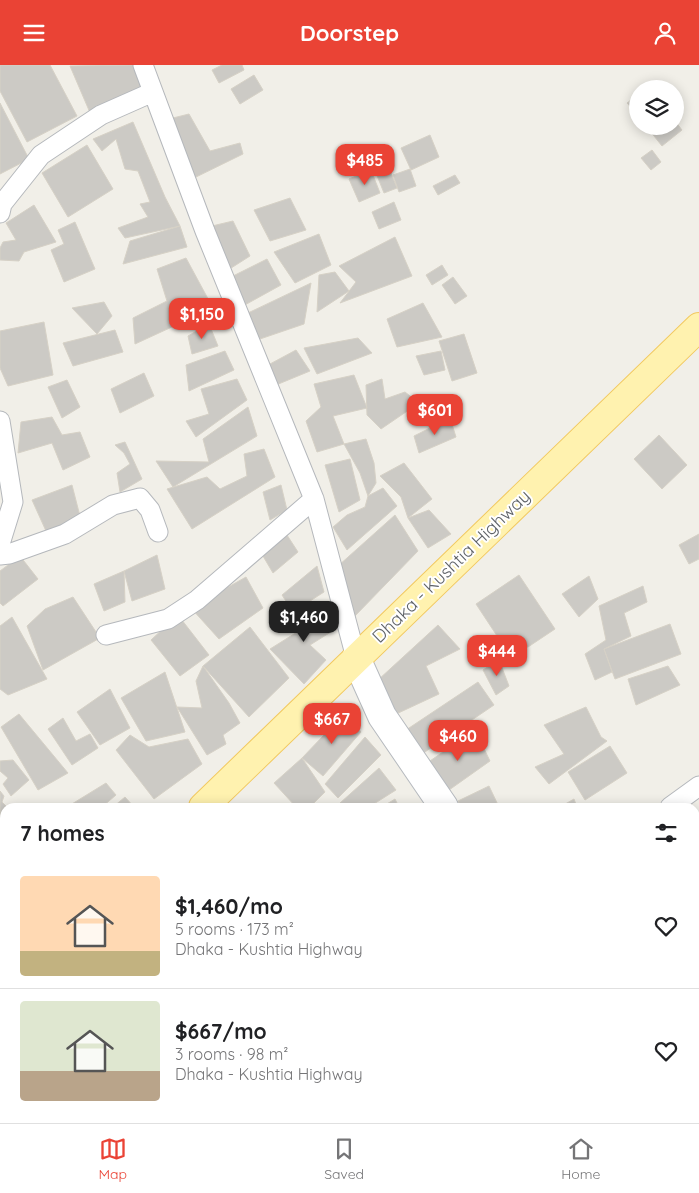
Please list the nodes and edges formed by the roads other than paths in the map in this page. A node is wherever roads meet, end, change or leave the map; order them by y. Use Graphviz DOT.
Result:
graph roads {
  1 [pos="143,65"];
  2 [pos="153,92"];
  3 [pos="0,213"];
  4 [pos="699,327"];
  5 [pos="0,421"];
  6 [pos="314,499"];
  7 [pos="158,532"];
  8 [pos="0,544"];
  9 [pos="0,555"];
  10 [pos="106,635"];
  11 [pos="356,658"];
  12 [pos="699,785"];
  13 [pos="207,803"];
  14 [pos="441,803"];
  15 [pos="675,803"];
  1 -- 2 [label="street"];
  2 -- 3 [label="street"];
  2 -- 6 [label="street"];
  4 -- 11 [label="main road, Dhaka - Kushtia Highway"];
  5 -- 8 [label="street"];
  6 -- 10 [label="street"];
  6 -- 11 [label="street"];
  7 -- 9 [label="street"];
  11 -- 13 [label="main road, Dhaka - Kushtia Highway"];
  11 -- 14 [label="main road"];
  12 -- 15 [label="street"];
}
